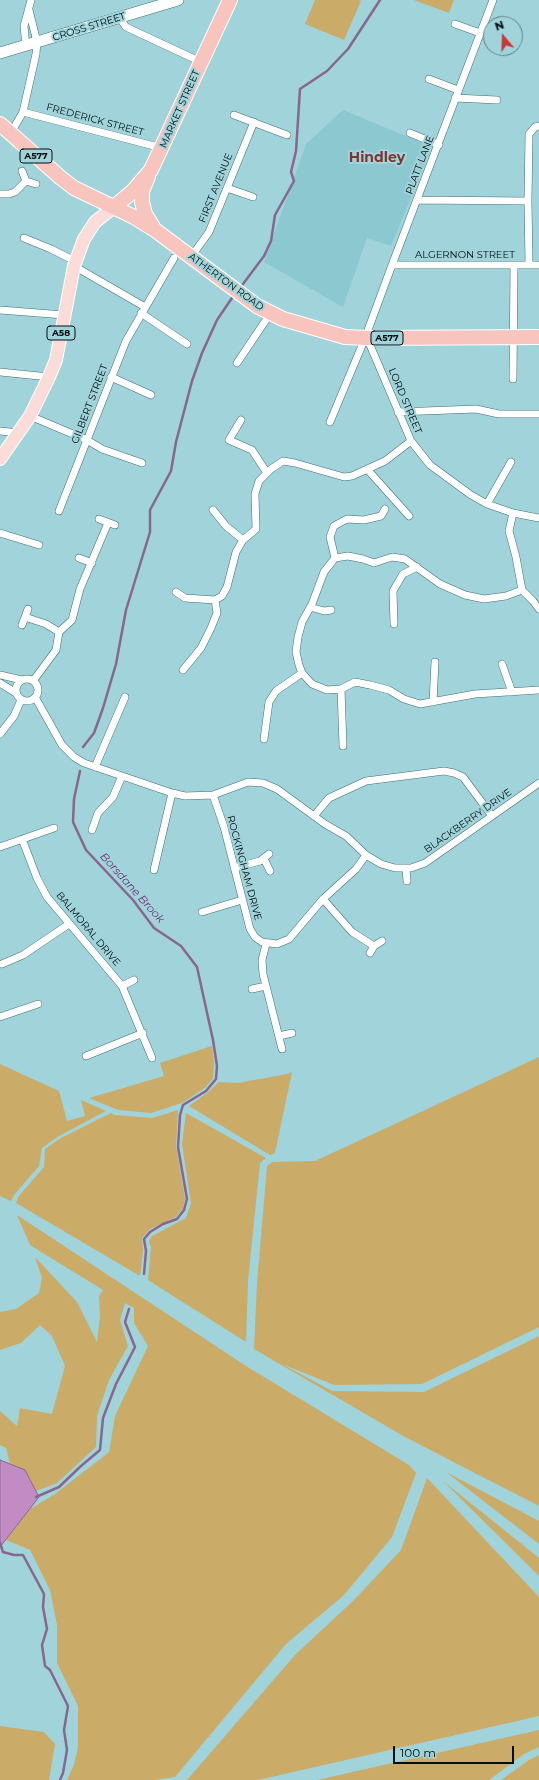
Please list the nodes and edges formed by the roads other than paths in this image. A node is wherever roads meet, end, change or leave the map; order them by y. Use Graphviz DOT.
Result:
graph roads {
  1 [pos="30,0"];
  2 [pos="178,0"];
  3 [pos="230,0"];
  4 [pos="494,0"];
  5 [pos="29,10"];
  6 [pos="119,17"];
  7 [pos="455,24"];
  8 [pos="480,33"];
  9 [pos="31,44"];
  10 [pos="0,53"];
  11 [pos="201,62"];
  12 [pos="429,79"];
  13 [pos="458,90"];
  14 [pos="455,98"];
  15 [pos="497,100"];
  16 [pos="23,112"];
  17 [pos="234,114"];
  18 [pos="254,122"];
  19 [pos="0,124"];
  20 [pos="539,126"];
  21 [pos="410,132"];
  22 [pos="11,133"];
  23 [pos="287,135"];
  24 [pos="439,145"];
  25 [pos="162,148"];
  26 [pos="151,170"];
  27 [pos="22,171"];
  28 [pos="26,181"];
  29 [pos="36,184"];
  30 [pos="227,188"];
  31 [pos="0,194"];
  32 [pos="253,198"];
  33 [pos="417,200"];
  34 [pos="528,201"];
  35 [pos="114,207"];
  36 [pos="154,230"];
  37 [pos="24,238"];
  38 [pos="191,257"];
  39 [pos="174,258"];
  40 [pos="75,263"];
  41 [pos="392,265"];
  42 [pos="528,265"];
  43 [pos="539,265"];
  44 [pos="514,266"];
  45 [pos="0,310"];
  46 [pos="143,310"];
  47 [pos="270,314"];
  48 [pos="64,315"];
  49 [pos="513,337"];
  50 [pos="539,337"];
  51 [pos="367,338"];
  52 [pos="187,344"];
  53 [pos="236,363"];
  54 [pos="0,372"];
  55 [pos="49,377"];
  56 [pos="111,377"];
  57 [pos="513,379"];
  58 [pos="151,395"];
  59 [pos="398,412"];
  60 [pos="539,414"];
  61 [pos="30,416"];
  62 [pos="241,420"];
  63 [pos="330,422"];
  64 [pos="0,431"];
  65 [pos="19,433"];
  66 [pos="87,440"];
  67 [pos="411,441"];
  68 [pos="0,459"];
  69 [pos="511,462"];
  70 [pos="142,463"];
  71 [pos="367,469"];
  72 [pos="267,473"];
  73 [pos="487,504"];
  74 [pos="385,509"];
  75 [pos="213,510"];
  76 [pos="59,511"];
  77 [pos="513,513"];
  78 [pos="409,516"];
  79 [pos="539,518"];
  80 [pos="99,519"];
  81 [pos="108,522"];
  82 [pos="115,526"];
  83 [pos="0,533"];
  84 [pos="243,540"];
  85 [pos="38,545"];
  86 [pos="79,558"];
  87 [pos="335,558"];
  88 [pos="92,563"];
  89 [pos="417,568"];
  90 [pos="522,590"];
  91 [pos="176,592"];
  92 [pos="215,600"];
  93 [pos="310,607"];
  94 [pos="28,609"];
  95 [pos="539,609"];
  96 [pos="331,610"];
  97 [pos="25,617"];
  98 [pos="394,624"];
  99 [pos="22,625"];
  100 [pos="59,632"];
  101 [pos="435,662"];
  102 [pos="502,664"];
  103 [pos="183,670"];
  104 [pos="302,672"];
  105 [pos="0,675"];
  106 [pos="22,680"];
  107 [pos="33,681"];
  108 [pos="0,683"];
  109 [pos="341,689"];
  110 [pos="539,690"];
  111 [pos="512,692"];
  112 [pos="16,693"];
  113 [pos="35,697"];
  114 [pos="125,697"];
  115 [pos="21,700"];
  116 [pos="433,702"];
  117 [pos="0,734"];
  118 [pos="264,739"];
  119 [pos="344,746"];
  120 [pos="95,767"];
  121 [pos="122,776"];
  122 [pos="539,783"];
  123 [pos="172,793"];
  124 [pos="213,795"];
  125 [pos="314,816"];
  126 [pos="492,816"];
  127 [pos="54,828"];
  128 [pos="92,830"];
  129 [pos="22,839"];
  130 [pos="0,847"];
  131 [pos="366,855"];
  132 [pos="234,868"];
  133 [pos="406,869"];
  134 [pos="154,870"];
  135 [pos="270,871"];
  136 [pos="407,881"];
  137 [pos="324,899"];
  138 [pos="242,900"];
  139 [pos="202,912"];
  140 [pos="69,924"];
  141 [pos="382,941"];
  142 [pos="266,944"];
  143 [pos="374,946"];
  144 [pos="370,952"];
  145 [pos="2,964"];
  146 [pos="134,980"];
  147 [pos="122,986"];
  148 [pos="266,986"];
  149 [pos="252,989"];
  150 [pos="38,1004"];
  151 [pos="0,1017"];
  152 [pos="142,1033"];
  153 [pos="292,1033"];
  154 [pos="279,1036"];
  155 [pos="282,1049"];
  156 [pos="86,1056"];
  157 [pos="152,1058"];
  1 -- 5 [label="street"];
  2 -- 6 [label="main road, CROSS STREET"];
  3 -- 11 [label="highway, MARKET STREET / A58"];
  4 -- 8 [label="street, PLATT LANE"];
  5 -- 9 [label="street"];
  5 -- 9 [label="street"];
  6 -- 9 [label="main road, CROSS STREET"];
  6 -- 11 [label="street"];
  7 -- 8 [label="street"];
  8 -- 13 [label="street, PLATT LANE"];
  9 -- 10 [label="main road, CROSS STREET"];
  9 -- 16 [label="street"];
  11 -- 25 [label="highway, MARKET STREET / A58"];
  12 -- 13 [label="street"];
  13 -- 14 [label="street, PLATT LANE"];
  14 -- 15 [label="street"];
  14 -- 24 [label="street, PLATT LANE"];
  16 -- 22 [label="street"];
  16 -- 25 [label="street, FREDERICK STREET"];
  17 -- 18 [label="street"];
  18 -- 23 [label="street"];
  18 -- 30 [label="street, FIRST AVENUE"];
  19 -- 22 [label="highway, A577"];
  20 -- 34 [label="street"];
  21 -- 24 [label="street"];
  22 -- 35 [label="highway, A577"];
  24 -- 33 [label="street, PLATT LANE"];
  25 -- 26 [label="highway, MARKET STREET / A58"];
  26 -- 35 [label="highway, MARKET STREET / A58"];
  26 -- 36 [label="highway"];
  27 -- 28 [label="street"];
  28 -- 29 [label="street"];
  28 -- 31 [label="street"];
  30 -- 32 [label="street"];
  30 -- 38 [label="street, FIRST AVENUE"];
  33 -- 34 [label="street"];
  33 -- 41 [label="street, PLATT LANE"];
  34 -- 42 [label="street"];
  35 -- 36 [label="highway, ATHERTON ROAD / A577"];
  35 -- 40 [label="main road, A58"];
  36 -- 38 [label="highway, ATHERTON ROAD / A577"];
  37 -- 40 [label="street"];
  38 -- 47 [label="highway, ATHERTON ROAD / A577"];
  39 -- 46 [label="street, GILBERT STREET"];
  40 -- 46 [label="street"];
  40 -- 48 [label="main road, A58"];
  41 -- 44 [label="street, ALGERNON STREET"];
  41 -- 51 [label="street, PLATT LANE"];
  42 -- 43 [label="street, ALGERNON STREET"];
  42 -- 44 [label="street, ALGERNON STREET"];
  44 -- 49 [label="street"];
  45 -- 48 [label="street"];
  46 -- 52 [label="street"];
  46 -- 56 [label="street, GILBERT STREET"];
  47 -- 51 [label="highway, ATHERTON ROAD / A577"];
  47 -- 53 [label="street"];
  48 -- 55 [label="main road, A58"];
  49 -- 50 [label="highway, ATHERTON ROAD / A577"];
  49 -- 51 [label="highway, ATHERTON ROAD / A577"];
  49 -- 57 [label="street"];
  51 -- 59 [label="street, LORD STREET"];
  51 -- 63 [label="street, PLATT LANE"];
  54 -- 55 [label="street"];
  55 -- 61 [label="main road, A58"];
  56 -- 58 [label="street"];
  56 -- 66 [label="street, GILBERT STREET"];
  59 -- 60 [label="street"];
  59 -- 67 [label="street, LORD STREET"];
  61 -- 65 [label="main road, A58"];
  61 -- 66 [label="street"];
  62 -- 72 [label="street"];
  64 -- 65 [label="street"];
  65 -- 68 [label="main road, A58"];
  66 -- 70 [label="street"];
  66 -- 76 [label="street, GILBERT STREET"];
  67 -- 71 [label="street"];
  67 -- 73 [label="street, LORD STREET"];
  69 -- 73 [label="street"];
  71 -- 72 [label="street"];
  71 -- 78 [label="street"];
  72 -- 84 [label="street"];
  73 -- 77 [label="street, LORD STREET"];
  74 -- 87 [label="street"];
  75 -- 84 [label="street"];
  77 -- 79 [label="street, LORD STREET"];
  77 -- 90 [label="street"];
  80 -- 81 [label="street"];
  81 -- 82 [label="street"];
  81 -- 88 [label="street"];
  83 -- 85 [label="street"];
  84 -- 92 [label="street"];
  86 -- 88 [label="street"];
  87 -- 89 [label="street"];
  87 -- 93 [label="street"];
  88 -- 100 [label="street"];
  89 -- 90 [label="street"];
  89 -- 98 [label="street"];
  90 -- 95 [label="street"];
  91 -- 92 [label="street"];
  92 -- 103 [label="street"];
  93 -- 96 [label="street"];
  93 -- 104 [label="street"];
  94 -- 97 [label="street"];
  97 -- 99 [label="street"];
  97 -- 100 [label="street"];
  100 -- 107 [label="street"];
  101 -- 116 [label="street"];
  102 -- 111 [label="street"];
  104 -- 109 [label="street"];
  104 -- 118 [label="street"];
  105 -- 106 [label="street"];
  106 -- 107 [label="street"];
  106 -- 112 [label="street"];
  107 -- 113 [label="street"];
  108 -- 112 [label="street"];
  109 -- 116 [label="street"];
  109 -- 119 [label="street"];
  110 -- 111 [label="street"];
  111 -- 116 [label="street"];
  112 -- 115 [label="street"];
  113 -- 115 [label="street"];
  113 -- 120 [label="street, BLACKBERRY DRIVE"];
  114 -- 120 [label="street"];
  115 -- 117 [label="street"];
  120 -- 121 [label="street, BLACKBERRY DRIVE"];
  121 -- 123 [label="street, BLACKBERRY DRIVE"];
  121 -- 128 [label="street"];
  122 -- 126 [label="street, BLACKBERRY DRIVE"];
  123 -- 124 [label="street, BLACKBERRY DRIVE"];
  123 -- 134 [label="street"];
  124 -- 125 [label="street, BLACKBERRY DRIVE"];
  124 -- 132 [label="street, ROCKINGHAM DRIVE"];
  125 -- 126 [label="street"];
  125 -- 131 [label="street, BLACKBERRY DRIVE"];
  126 -- 133 [label="street, BLACKBERRY DRIVE"];
  127 -- 129 [label="street"];
  129 -- 130 [label="street"];
  129 -- 140 [label="street, BALMORAL DRIVE"];
  131 -- 133 [label="street, BLACKBERRY DRIVE"];
  131 -- 137 [label="street"];
  132 -- 135 [label="street"];
  132 -- 138 [label="street, ROCKINGHAM DRIVE"];
  133 -- 136 [label="street"];
  137 -- 142 [label="street"];
  137 -- 143 [label="street"];
  138 -- 139 [label="street"];
  138 -- 142 [label="street, ROCKINGHAM DRIVE"];
  140 -- 145 [label="street"];
  140 -- 147 [label="street, BALMORAL DRIVE"];
  141 -- 143 [label="street"];
  142 -- 148 [label="street"];
  143 -- 144 [label="street"];
  146 -- 147 [label="street"];
  147 -- 152 [label="street, BALMORAL DRIVE"];
  148 -- 149 [label="street"];
  148 -- 154 [label="street"];
  150 -- 151 [label="street"];
  152 -- 156 [label="street"];
  152 -- 157 [label="street, BALMORAL DRIVE"];
  153 -- 154 [label="street"];
  154 -- 155 [label="street"];
}
